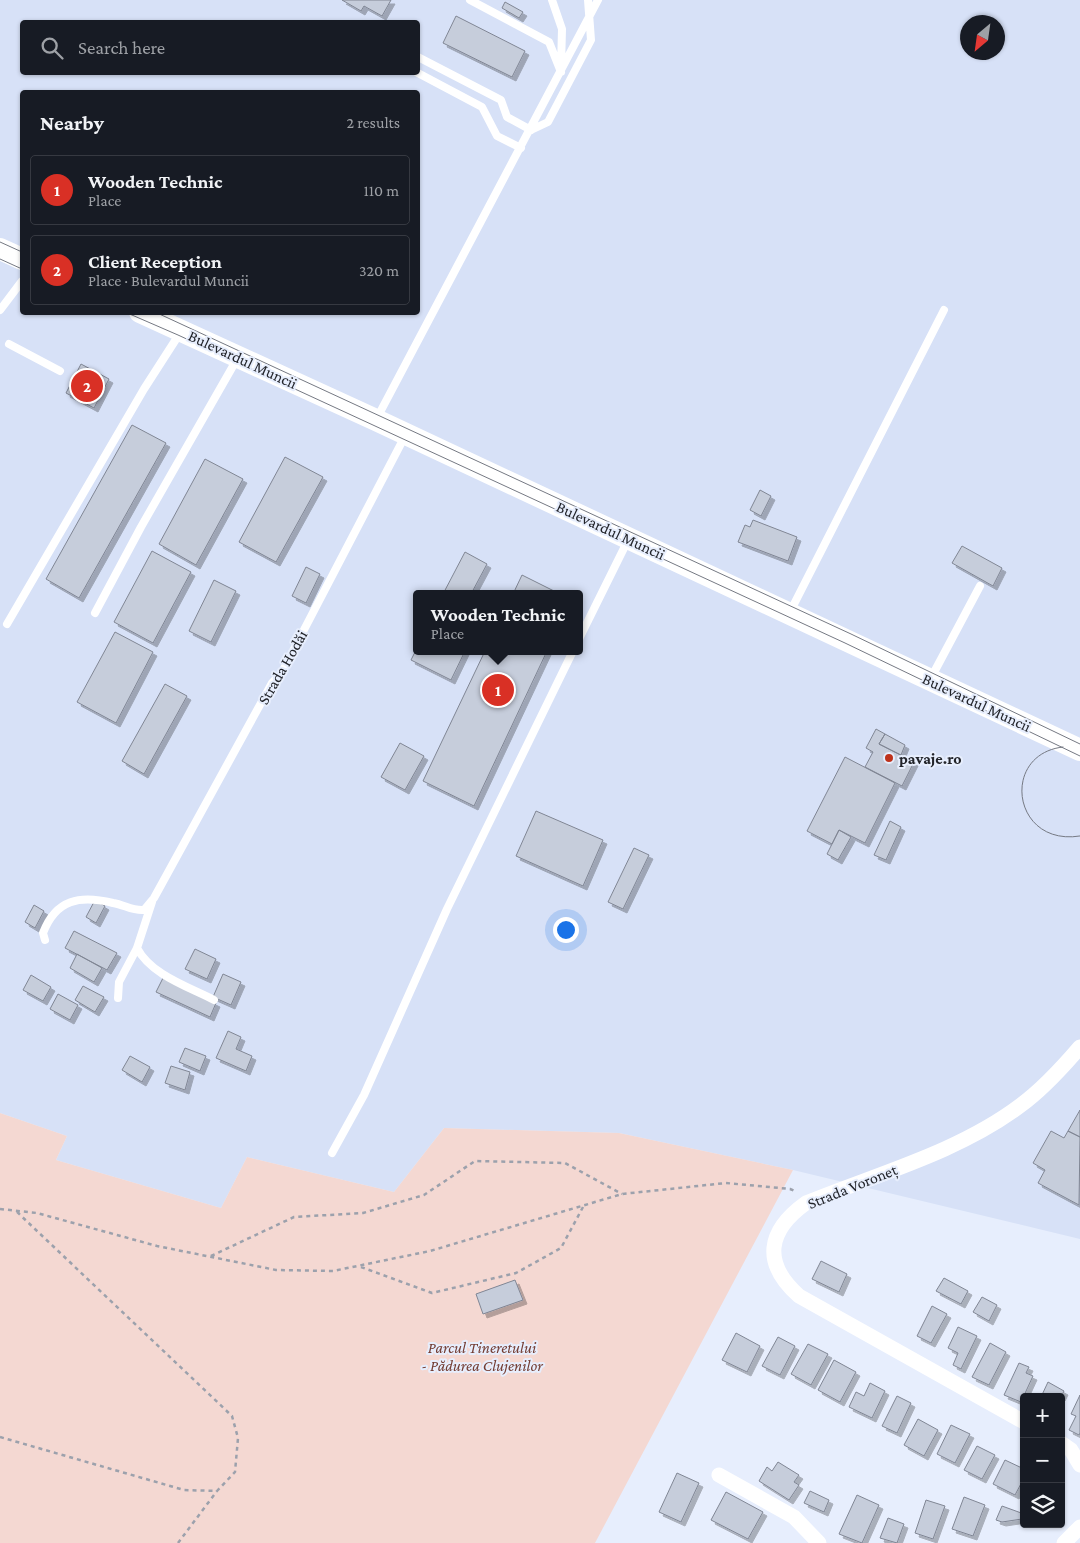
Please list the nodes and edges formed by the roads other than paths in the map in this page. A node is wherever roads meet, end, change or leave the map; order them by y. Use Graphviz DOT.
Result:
graph roads {
  1 [pos="470,0"];
  2 [pos="552,0"];
  3 [pos="588,0"];
  4 [pos="598,0"];
  5 [pos="590,16"];
  6 [pos="420,58"];
  7 [pos="561,72"];
  8 [pos="420,74"];
  9 [pos="531,130"];
  10 [pos="521,148"];
  11 [pos="0,249"];
  12 [pos="20,259"];
  13 [pos="20,284"];
  14 [pos="0,310"];
  15 [pos="944,310"];
  16 [pos="146,315"];
  17 [pos="181,331"];
  18 [pos="9,344"];
  19 [pos="238,357"];
  20 [pos="60,371"];
  21 [pos="376,420"];
  22 [pos="406,434"];
  23 [pos="628,538"];
  24 [pos="980,586"];
  25 [pos="95,613"];
  26 [pos="789,614"];
  27 [pos="7,624"];
  28 [pos="583,631"];
  29 [pos="571,655"];
  30 [pos="930,679"];
  31 [pos="1080,750"];
  32 [pos="154,898"];
  33 [pos="45,940"];
  34 [pos="137,948"];
  35 [pos="118,998"];
  36 [pos="214,1000"];
  37 [pos="1080,1046"];
  38 [pos="332,1153"];
  39 [pos="1020,1420"];
  40 [pos="1065,1446"];
  41 [pos="1080,1465"];
  42 [pos="719,1475"];
  43 [pos="1080,1526"];
  44 [pos="819,1543"];
  45 [pos="1064,1543"];
  1 -- 7 [label="lane"];
  2 -- 7 [label="lane"];
  3 -- 5 [label="lane"];
  4 -- 5 [label="lane"];
  5 -- 7 [label="lane"];
  5 -- 9 [label="lane"];
  6 -- 9 [label="lane"];
  7 -- 9 [label="lane"];
  8 -- 10 [label="lane"];
  9 -- 10 [label="lane"];
  10 -- 21 [label="lane"];
  11 -- 12 [label="main road"];
  13 -- 14 [label="lane"];
  15 -- 26 [label="lane"];
  16 -- 17 [label="main road, Bulevardul Muncii"];
  17 -- 19 [label="main road, Bulevardul Muncii"];
  17 -- 27 [label="lane"];
  18 -- 20 [label="lane"];
  19 -- 21 [label="main road, Bulevardul Muncii"];
  19 -- 25 [label="lane"];
  21 -- 22 [label="main road, Bulevardul Muncii"];
  22 -- 23 [label="main road, Bulevardul Muncii"];
  22 -- 32 [label="lane, Strada Hodăi"];
  23 -- 26 [label="main road, Bulevardul Muncii"];
  23 -- 28 [label="lane"];
  24 -- 30 [label="lane"];
  26 -- 30 [label="main road, Bulevardul Muncii"];
  29 -- 38 [label="lane"];
  30 -- 31 [label="main road, Bulevardul Muncii"];
  32 -- 33 [label="lane, Strada Hodăi"];
  32 -- 34 [label="lane, Strada Hodăi"];
  34 -- 35 [label="lane, Strada Hodăi"];
  34 -- 36 [label="lane"];
  37 -- 39 [label="street, Strada Voroneț"];
  40 -- 41 [label="street"];
  42 -- 44 [label="street"];
  43 -- 45 [label="street"];
}
